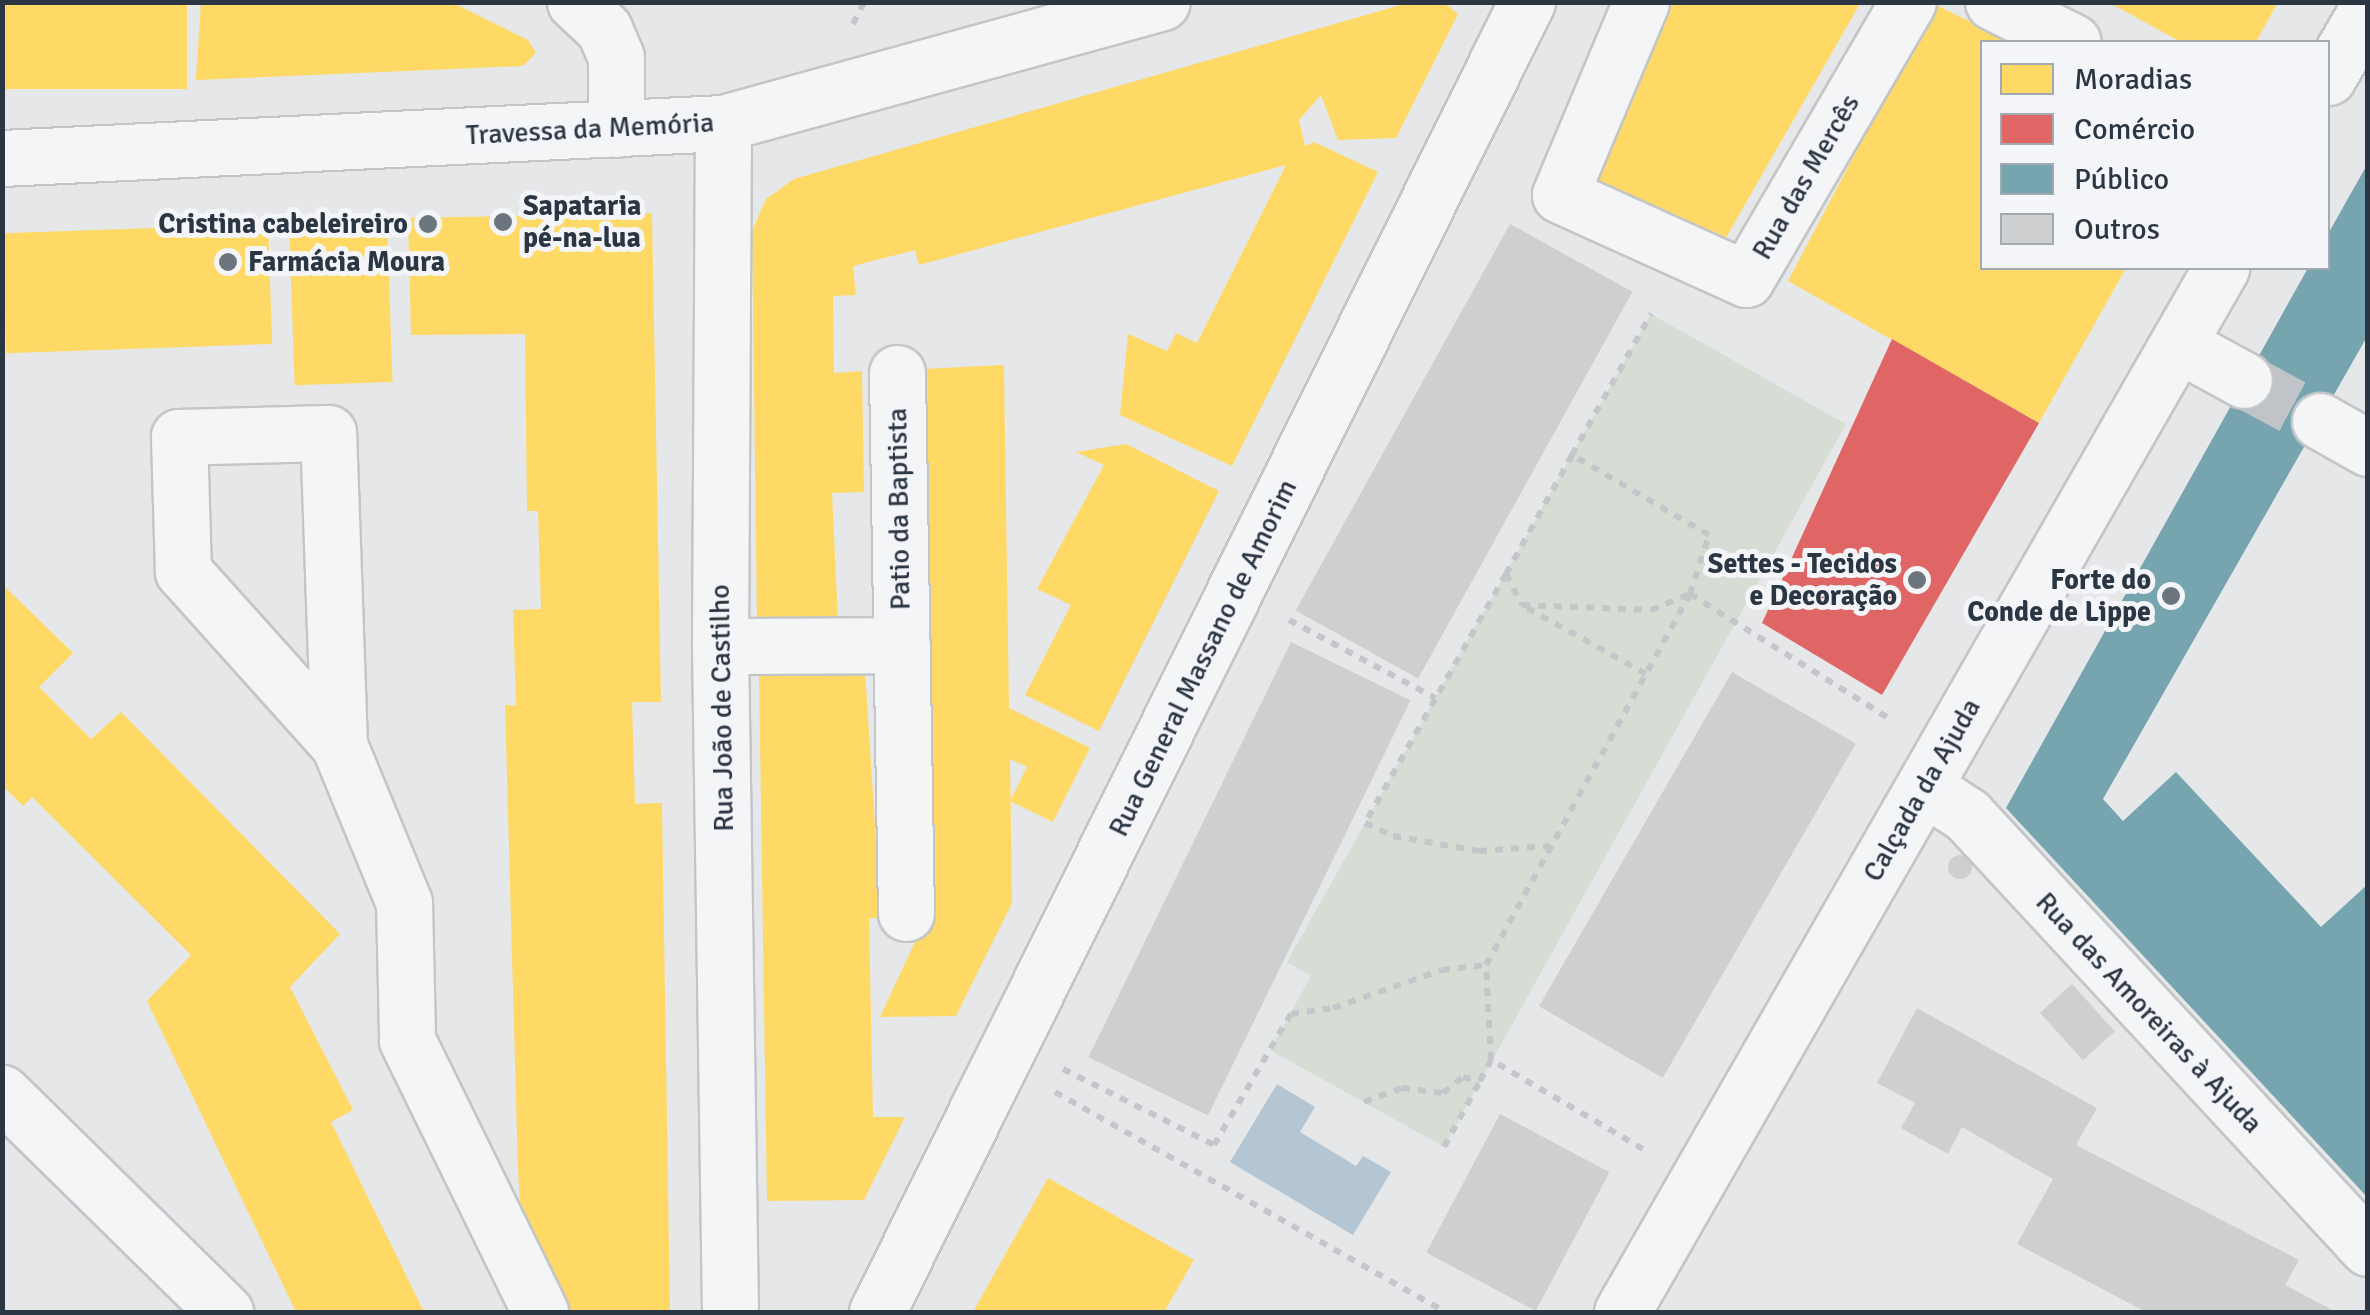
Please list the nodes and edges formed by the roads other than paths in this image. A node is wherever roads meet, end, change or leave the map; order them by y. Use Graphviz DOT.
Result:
graph roads {
  1 [pos="575,2"];
  2 [pos="1162,2"];
  3 [pos="1526,2"];
  4 [pos="1641,2"];
  5 [pos="1908,2"];
  6 [pos="1993,2"];
  7 [pos="2368,8"];
  8 [pos="2070,40"];
  9 [pos="2330,73"];
  10 [pos="724,122"];
  11 [pos="616,129"];
  12 [pos="2,158"];
  13 [pos="2220,270"];
  14 [pos="2178,344"];
  15 [pos="897,374"];
  16 [pos="2244,380"];
  17 [pos="2320,421"];
  18 [pos="2368,448"];
  19 [pos="902,645"];
  20 [pos="720,646"];
  21 [pos="339,745"];
  22 [pos="1935,768"];
  23 [pos="906,913"];
  24 [pos="2,1093"];
  25 [pos="2368,1248"];
  26 [pos="737,1306"];
  27 [pos="225,1312"];
  28 [pos="540,1312"];
  29 [pos="877,1312"];
  30 [pos="1622,1312"];
  1 -- 11 [label="street"];
  2 -- 10 [label="street, Travessa da Memória"];
  3 -- 29 [label="street, Rua General Massano de Amorim"];
  4 -- 5 [label="street, Rua das Mercês"];
  6 -- 8 [label="street"];
  7 -- 9 [label="street"];
  10 -- 11 [label="street, Travessa da Memória"];
  10 -- 20 [label="street, Rua João de Castilho"];
  11 -- 12 [label="street, Travessa da Memória"];
  13 -- 14 [label="street, Calçada da Ajuda"];
  14 -- 16 [label="street"];
  14 -- 22 [label="street, Calçada da Ajuda"];
  15 -- 19 [label="street, Patio da Baptista"];
  17 -- 18 [label="street"];
  19 -- 20 [label="street, Patio da Baptista"];
  19 -- 23 [label="street, Patio da Baptista"];
  20 -- 26 [label="street, Rua João de Castilho"];
  21 -- 21 [label="street"];
  21 -- 28 [label="street"];
  22 -- 25 [label="street, Rua das Amoreiras à Ajuda"];
  22 -- 30 [label="street, Calçada da Ajuda"];
  24 -- 27 [label="street"];
}
